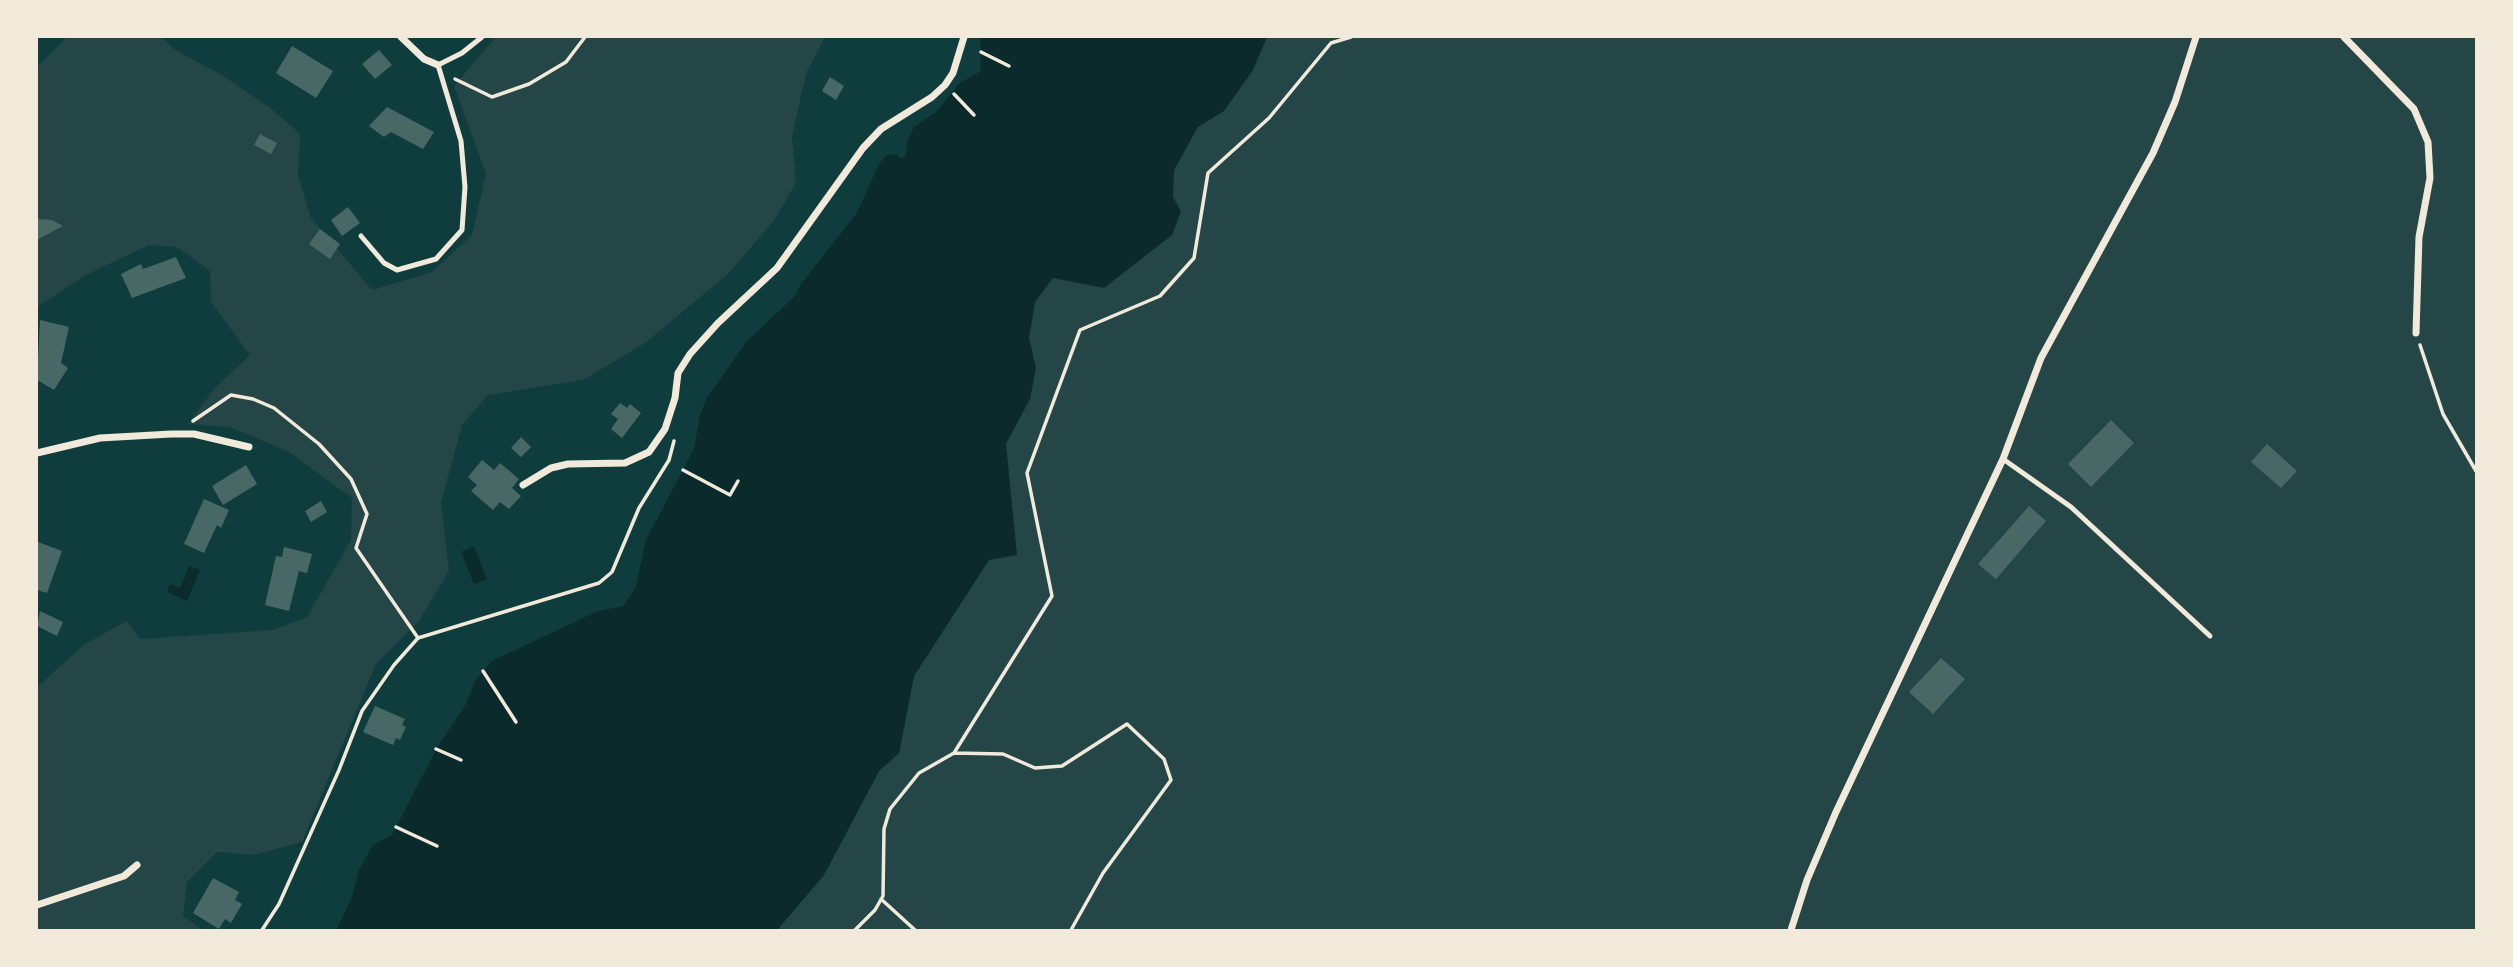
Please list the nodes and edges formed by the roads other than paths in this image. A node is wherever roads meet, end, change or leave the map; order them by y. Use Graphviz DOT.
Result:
graph roads {
  1 [pos="401,37"];
  2 [pos="482,37"];
  3 [pos="964,37"];
  4 [pos="2196,37"];
  5 [pos="2344,37"];
  6 [pos="438,65"];
  7 [pos="361,236"];
  8 [pos="2416,333"];
  9 [pos="249,447"];
  10 [pos="37,453"];
  11 [pos="2003,459"];
  12 [pos="523,485"];
  13 [pos="2210,636"];
  14 [pos="137,865"];
  15 [pos="37,905"];
  16 [pos="1791,930"];
  1 -- 6 [label="street"];
  2 -- 6 [label="lane"];
  3 -- 12 [label="street"];
  4 -- 11 [label="street"];
  5 -- 8 [label="street"];
  6 -- 7 [label="lane"];
  9 -- 10 [label="street"];
  11 -- 13 [label="lane"];
  11 -- 16 [label="street"];
  14 -- 15 [label="street"];
}
